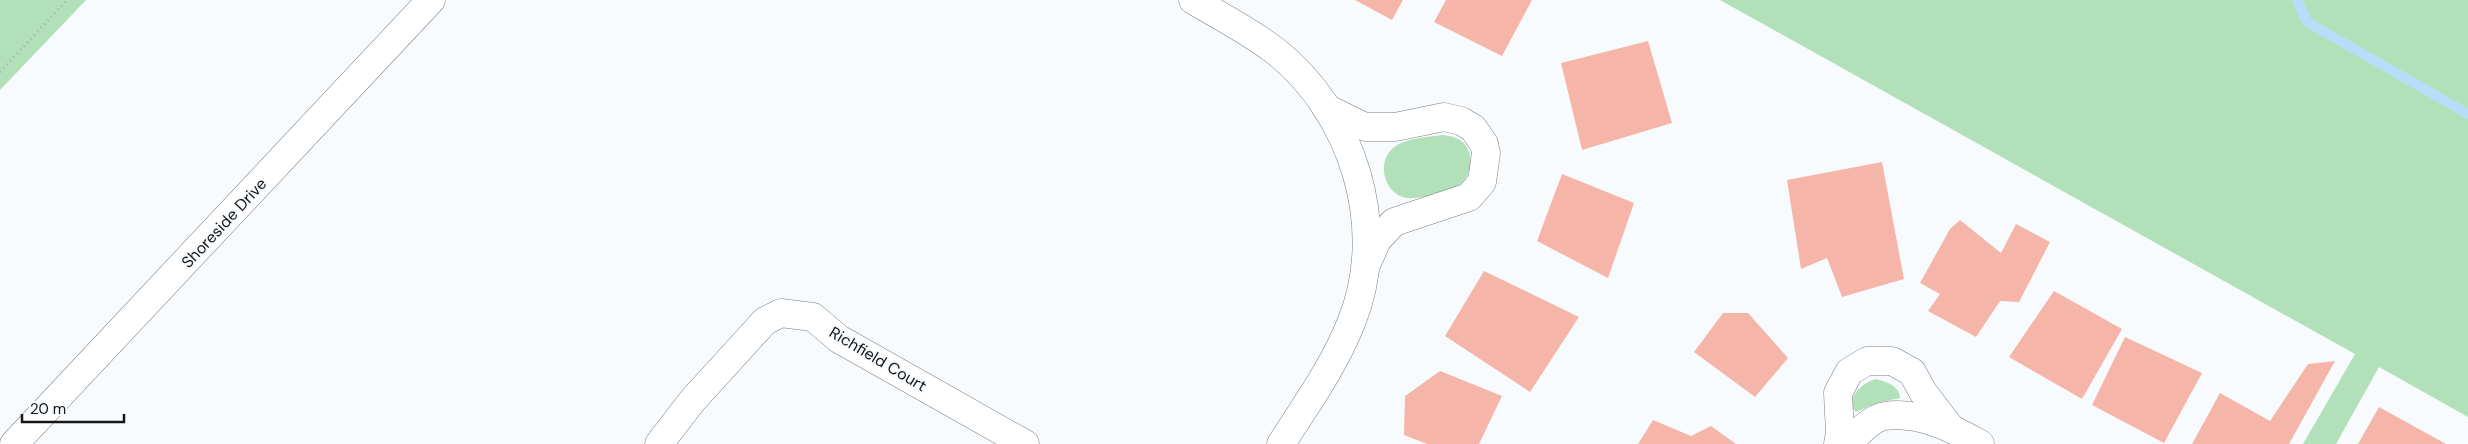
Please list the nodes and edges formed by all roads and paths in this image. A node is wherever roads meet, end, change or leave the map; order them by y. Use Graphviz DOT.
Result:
graph roads {
  1 [pos="67,0"];
  2 [pos="431,0"];
  3 [pos="1193,0"];
  4 [pos="0,72"];
  5 [pos="1326,107"];
  6 [pos="1364,269"];
  7 [pos="1949,426"];
  8 [pos="14,444"];
  9 [pos="659,444"];
  10 [pos="1025,444"];
  11 [pos="1281,444"];
  12 [pos="1838,444"];
  13 [pos="1848,444"];
  14 [pos="1980,444"];
  1 -- 4 [label="path"];
  2 -- 8 [label="street, Shoreside Drive"];
  3 -- 5 [label="street"];
  5 -- 6 [label="street"];
  5 -- 6 [label="street"];
  6 -- 11 [label="street"];
  7 -- 12 [label="street"];
  7 -- 13 [label="street"];
  7 -- 14 [label="street"];
  9 -- 10 [label="street, Richfield Court"];
}
